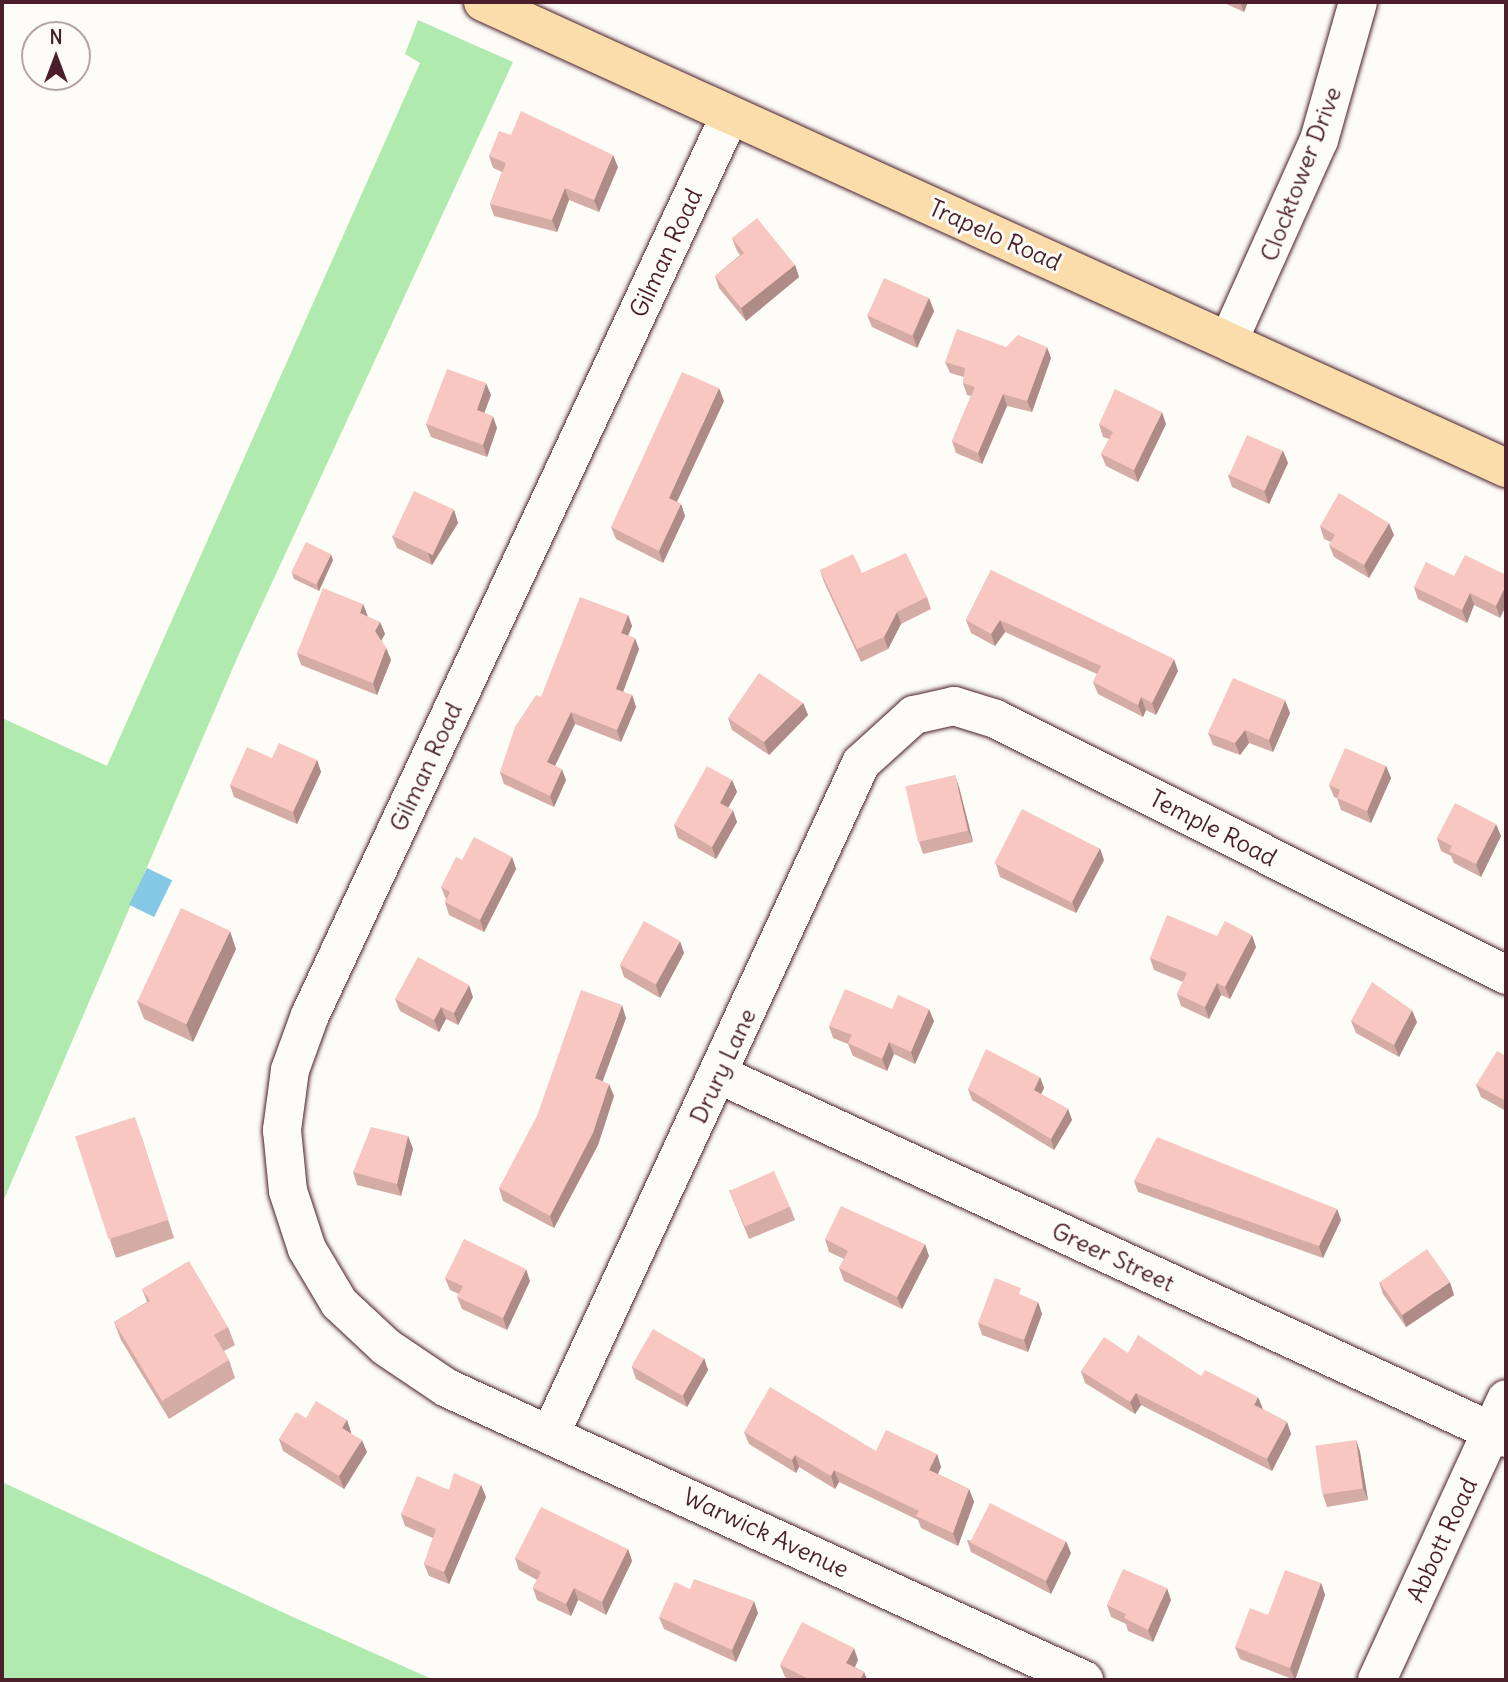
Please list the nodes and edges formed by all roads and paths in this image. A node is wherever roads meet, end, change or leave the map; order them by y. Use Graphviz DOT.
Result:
graph roads {
  1 [pos="483,2"];
  2 [pos="1358,2"];
  3 [pos="729,117"];
  4 [pos="1229,340"];
  5 [pos="1506,468"];
  6 [pos="914,715"];
  7 [pos="1506,975"];
  8 [pos="720,1075"];
  9 [pos="447,1388"];
  10 [pos="1501,1423"];
  11 [pos="551,1433"];
  12 [pos="1084,1680"];
  13 [pos="1377,1680"];
  1 -- 3 [label="main road, Trapelo Road"];
  2 -- 4 [label="street, Clocktower Drive"];
  3 -- 4 [label="main road, Trapelo Road"];
  3 -- 9 [label="street, Gilman Road"];
  4 -- 5 [label="main road, Trapelo Road"];
  6 -- 7 [label="street, Temple Road"];
  6 -- 8 [label="street, Drury Lane"];
  8 -- 10 [label="street, Greer Street"];
  8 -- 11 [label="street, Drury Lane"];
  9 -- 11 [label="street, Warwick Avenue"];
  10 -- 13 [label="street, Abbott Road"];
  11 -- 12 [label="street, Warwick Avenue"];
}
